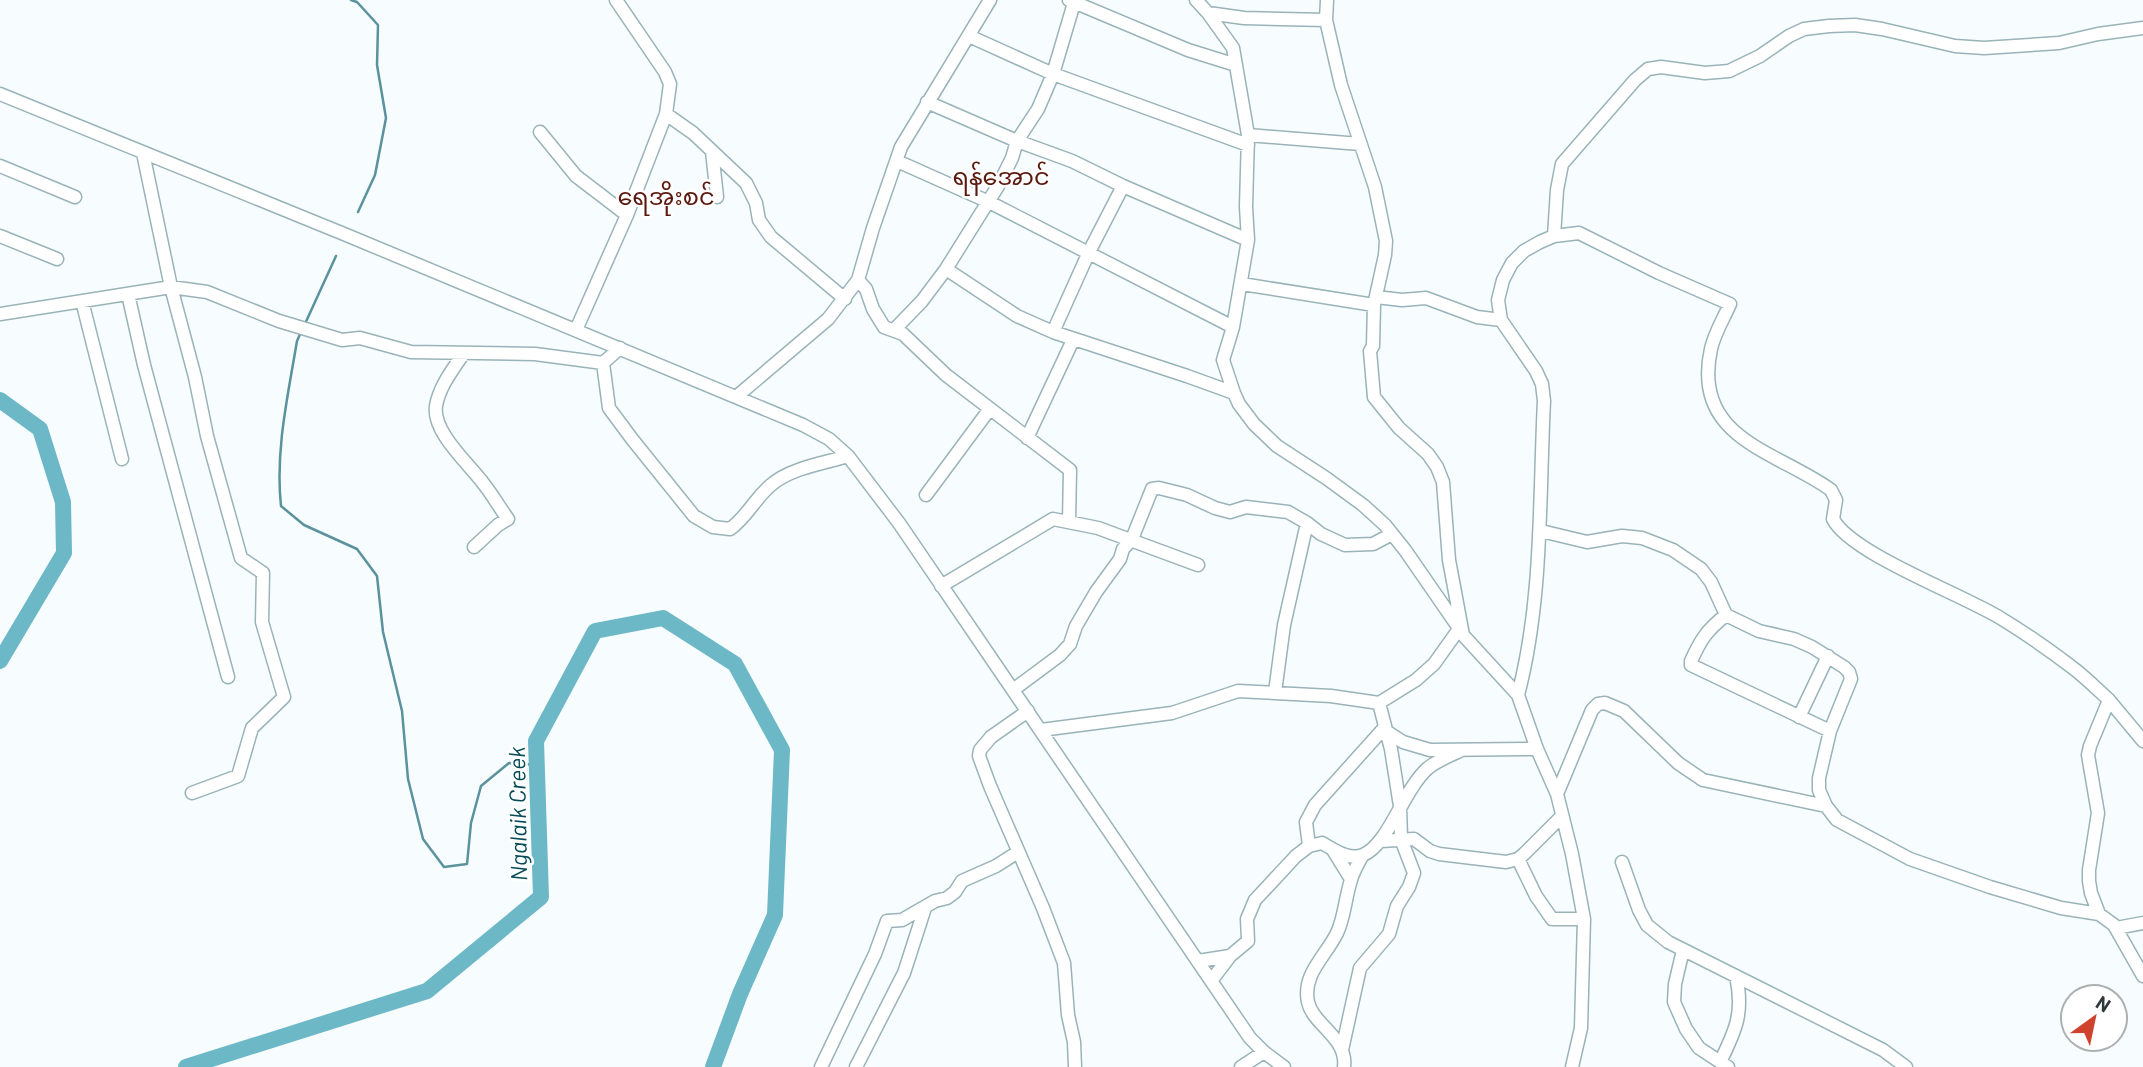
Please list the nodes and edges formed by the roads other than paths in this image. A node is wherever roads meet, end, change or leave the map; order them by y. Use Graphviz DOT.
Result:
graph roads {
  1 [pos="616,0"];
  2 [pos="990,0"];
  3 [pos="1196,0"];
  4 [pos="1327,0"];
  5 [pos="1071,2"];
  6 [pos="1208,13"];
  7 [pos="1326,20"];
  8 [pos="2143,28"];
  9 [pos="970,36"];
  10 [pos="1236,65"];
  11 [pos="1053,74"];
  12 [pos="3,95"];
  13 [pos="927,102"];
  14 [pos="0,109"];
  15 [pos="666,114"];
  16 [pos="540,132"];
  17 [pos="1248,140"];
  18 [pos="1017,141"];
  19 [pos="1360,144"];
  20 [pos="712,151"];
  21 [pos="143,153"];
  22 [pos="897,161"];
  23 [pos="0,166"];
  24 [pos="1123,186"];
  25 [pos="75,197"];
  26 [pos="717,197"];
  27 [pos="989,202"];
  28 [pos="627,215"];
  29 [pos="0,236"];
  30 [pos="1554,236"];
  31 [pos="1248,240"];
  32 [pos="1089,252"];
  33 [pos="57,259"];
  34 [pos="946,269"];
  35 [pos="858,280"];
  36 [pos="1242,284"];
  37 [pos="171,287"];
  38 [pos="128,294"];
  39 [pos="845,299"];
  40 [pos="82,301"];
  41 [pos="1375,301"];
  42 [pos="0,314"];
  43 [pos="1501,320"];
  44 [pos="1233,327"];
  45 [pos="576,330"];
  46 [pos="894,330"];
  47 [pos="1052,332"];
  48 [pos="1073,340"];
  49 [pos="620,348"];
  50 [pos="464,353"];
  51 [pos="603,363"];
  52 [pos="1234,393"];
  53 [pos="736,397"];
  54 [pos="989,410"];
  55 [pos="1027,438"];
  56 [pos="848,456"];
  57 [pos="121,458"];
  58 [pos="926,495"];
  59 [pos="1069,522"];
  60 [pos="1307,523"];
  61 [pos="1541,531"];
  62 [pos="1392,534"];
  63 [pos="1132,539"];
  64 [pos="474,547"];
  65 [pos="1199,565"];
  66 [pos="941,586"];
  67 [pos="1726,615"];
  68 [pos="1461,632"];
  69 [pos="1828,656"];
  70 [pos="228,677"];
  71 [pos="1013,690"];
  72 [pos="1275,692"];
  73 [pos="1518,695"];
  74 [pos="2109,700"];
  75 [pos="1379,703"];
  76 [pos="1028,711"];
  77 [pos="1799,717"];
  78 [pos="1386,729"];
  79 [pos="1041,730"];
  80 [pos="1830,731"];
  81 [pos="2143,741"];
  82 [pos="1537,749"];
  83 [pos="1462,750"];
  84 [pos="192,793"];
  85 [pos="1557,794"];
  86 [pos="1400,806"];
  87 [pos="1826,806"];
  88 [pos="1561,817"];
  89 [pos="1401,839"];
  90 [pos="1378,844"];
  91 [pos="1309,846"];
  92 [pos="1332,848"];
  93 [pos="1430,851"];
  94 [pos="1017,852"];
  95 [pos="1362,856"];
  96 [pos="1518,859"];
  97 [pos="1409,861"];
  98 [pos="1622,862"];
  99 [pos="1351,879"];
  100 [pos="926,907"];
  101 [pos="2099,914"];
  102 [pos="1584,919"];
  103 [pos="2143,923"];
  104 [pos="2116,928"];
  105 [pos="1683,950"];
  106 [pos="1230,956"];
  107 [pos="1198,961"];
  108 [pos="1736,976"];
  109 [pos="2143,976"];
  110 [pos="1212,981"];
  111 [pos="1342,1050"];
  112 [pos="1264,1052"];
  113 [pos="1724,1064"];
  114 [pos="821,1067"];
  115 [pos="856,1067"];
  116 [pos="1075,1067"];
  117 [pos="1241,1067"];
  118 [pos="1284,1067"];
  119 [pos="1343,1067"];
  120 [pos="1572,1067"];
  121 [pos="1906,1067"];
  1 -- 15 [label="street"];
  2 -- 9 [label="street"];
  3 -- 6 [label="street"];
  4 -- 7 [label="street"];
  5 -- 10 [label="street"];
  5 -- 11 [label="street"];
  6 -- 7 [label="street"];
  6 -- 10 [label="street"];
  7 -- 19 [label="street"];
  8 -- 30 [label="street"];
  9 -- 11 [label="street"];
  9 -- 13 [label="street"];
  10 -- 17 [label="street"];
  11 -- 17 [label="street"];
  11 -- 18 [label="street"];
  12 -- 14 [label="street"];
  12 -- 21 [label="street"];
  13 -- 18 [label="street"];
  13 -- 22 [label="street"];
  15 -- 20 [label="street"];
  15 -- 28 [label="street"];
  16 -- 28 [label="street"];
  17 -- 19 [label="street"];
  17 -- 31 [label="street"];
  18 -- 24 [label="street"];
  18 -- 27 [label="street"];
  19 -- 41 [label="street"];
  20 -- 26 [label="street"];
  20 -- 39 [label="street"];
  21 -- 37 [label="street"];
  21 -- 45 [label="street"];
  22 -- 27 [label="street"];
  22 -- 35 [label="street"];
  23 -- 25 [label="street"];
  24 -- 31 [label="street"];
  24 -- 32 [label="street"];
  27 -- 32 [label="street"];
  27 -- 34 [label="street"];
  28 -- 45 [label="street"];
  29 -- 33 [label="street"];
  30 -- 43 [label="street"];
  30 -- 74 [label="street"];
  31 -- 36 [label="street"];
  32 -- 44 [label="street"];
  32 -- 47 [label="street"];
  34 -- 46 [label="street"];
  34 -- 47 [label="street"];
  35 -- 39 [label="street"];
  35 -- 46 [label="street"];
  36 -- 41 [label="street"];
  36 -- 44 [label="street"];
  37 -- 38 [label="street"];
  37 -- 50 [label="street"];
  37 -- 84 [label="street"];
  38 -- 40 [label="street"];
  38 -- 70 [label="street"];
  39 -- 53 [label="street"];
  40 -- 42 [label="street"];
  40 -- 57 [label="street"];
  41 -- 43 [label="street"];
  41 -- 68 [label="street"];
  43 -- 61 [label="street"];
  44 -- 52 [label="street"];
  45 -- 49 [label="street"];
  46 -- 54 [label="street"];
  47 -- 48 [label="street"];
  48 -- 52 [label="street"];
  48 -- 55 [label="street"];
  49 -- 51 [label="street"];
  49 -- 53 [label="street"];
  50 -- 51 [label="street"];
  50 -- 64 [label="street"];
  51 -- 56 [label="street"];
  52 -- 62 [label="street"];
  53 -- 56 [label="street"];
  54 -- 55 [label="street"];
  54 -- 58 [label="street"];
  55 -- 59 [label="street"];
  56 -- 66 [label="street"];
  59 -- 63 [label="street"];
  59 -- 66 [label="street"];
  60 -- 62 [label="street"];
  60 -- 63 [label="street"];
  60 -- 72 [label="street"];
  61 -- 67 [label="street"];
  61 -- 73 [label="street"];
  62 -- 68 [label="street"];
  63 -- 65 [label="street"];
  63 -- 71 [label="street"];
  66 -- 71 [label="street"];
  67 -- 69 [label="street"];
  67 -- 77 [label="street"];
  68 -- 73 [label="street"];
  68 -- 75 [label="street"];
  69 -- 77 [label="street"];
  69 -- 80 [label="street"];
  71 -- 76 [label="street"];
  72 -- 75 [label="street"];
  72 -- 79 [label="street"];
  73 -- 82 [label="street"];
  74 -- 81 [label="street"];
  74 -- 101 [label="street"];
  75 -- 78 [label="street"];
  76 -- 79 [label="street"];
  76 -- 94 [label="street"];
  77 -- 80 [label="street"];
  78 -- 83 [label="street"];
  78 -- 86 [label="street"];
  78 -- 91 [label="street"];
  79 -- 107 [label="street"];
  80 -- 87 [label="street"];
  82 -- 83 [label="street"];
  82 -- 85 [label="street"];
  83 -- 86 [label="street"];
  85 -- 87 [label="street"];
  85 -- 88 [label="street"];
  86 -- 89 [label="street"];
  86 -- 90 [label="street"];
  87 -- 101 [label="street"];
  88 -- 96 [label="street"];
  88 -- 102 [label="street"];
  89 -- 90 [label="street"];
  89 -- 93 [label="street"];
  89 -- 97 [label="street"];
  90 -- 95 [label="street"];
  90 -- 97 [label="street"];
  91 -- 92 [label="street"];
  91 -- 106 [label="street"];
  92 -- 95 [label="street"];
  92 -- 99 [label="street"];
  93 -- 96 [label="street"];
  93 -- 97 [label="street"];
  94 -- 100 [label="street"];
  94 -- 116 [label="street"];
  95 -- 99 [label="street"];
  96 -- 102 [label="street"];
  97 -- 111 [label="street"];
  98 -- 105 [label="street"];
  99 -- 111 [label="street"];
  100 -- 114 [label="street"];
  100 -- 115 [label="street"];
  101 -- 104 [label="street"];
  102 -- 120 [label="street"];
  103 -- 104 [label="street"];
  104 -- 109 [label="street"];
  105 -- 108 [label="street"];
  105 -- 113 [label="street"];
  106 -- 107 [label="street"];
  106 -- 110 [label="street"];
  107 -- 110 [label="street"];
  108 -- 113 [label="street"];
  108 -- 121 [label="street"];
  110 -- 112 [label="street"];
  111 -- 119 [label="street"];
  112 -- 117 [label="street"];
  112 -- 118 [label="street"];
}
